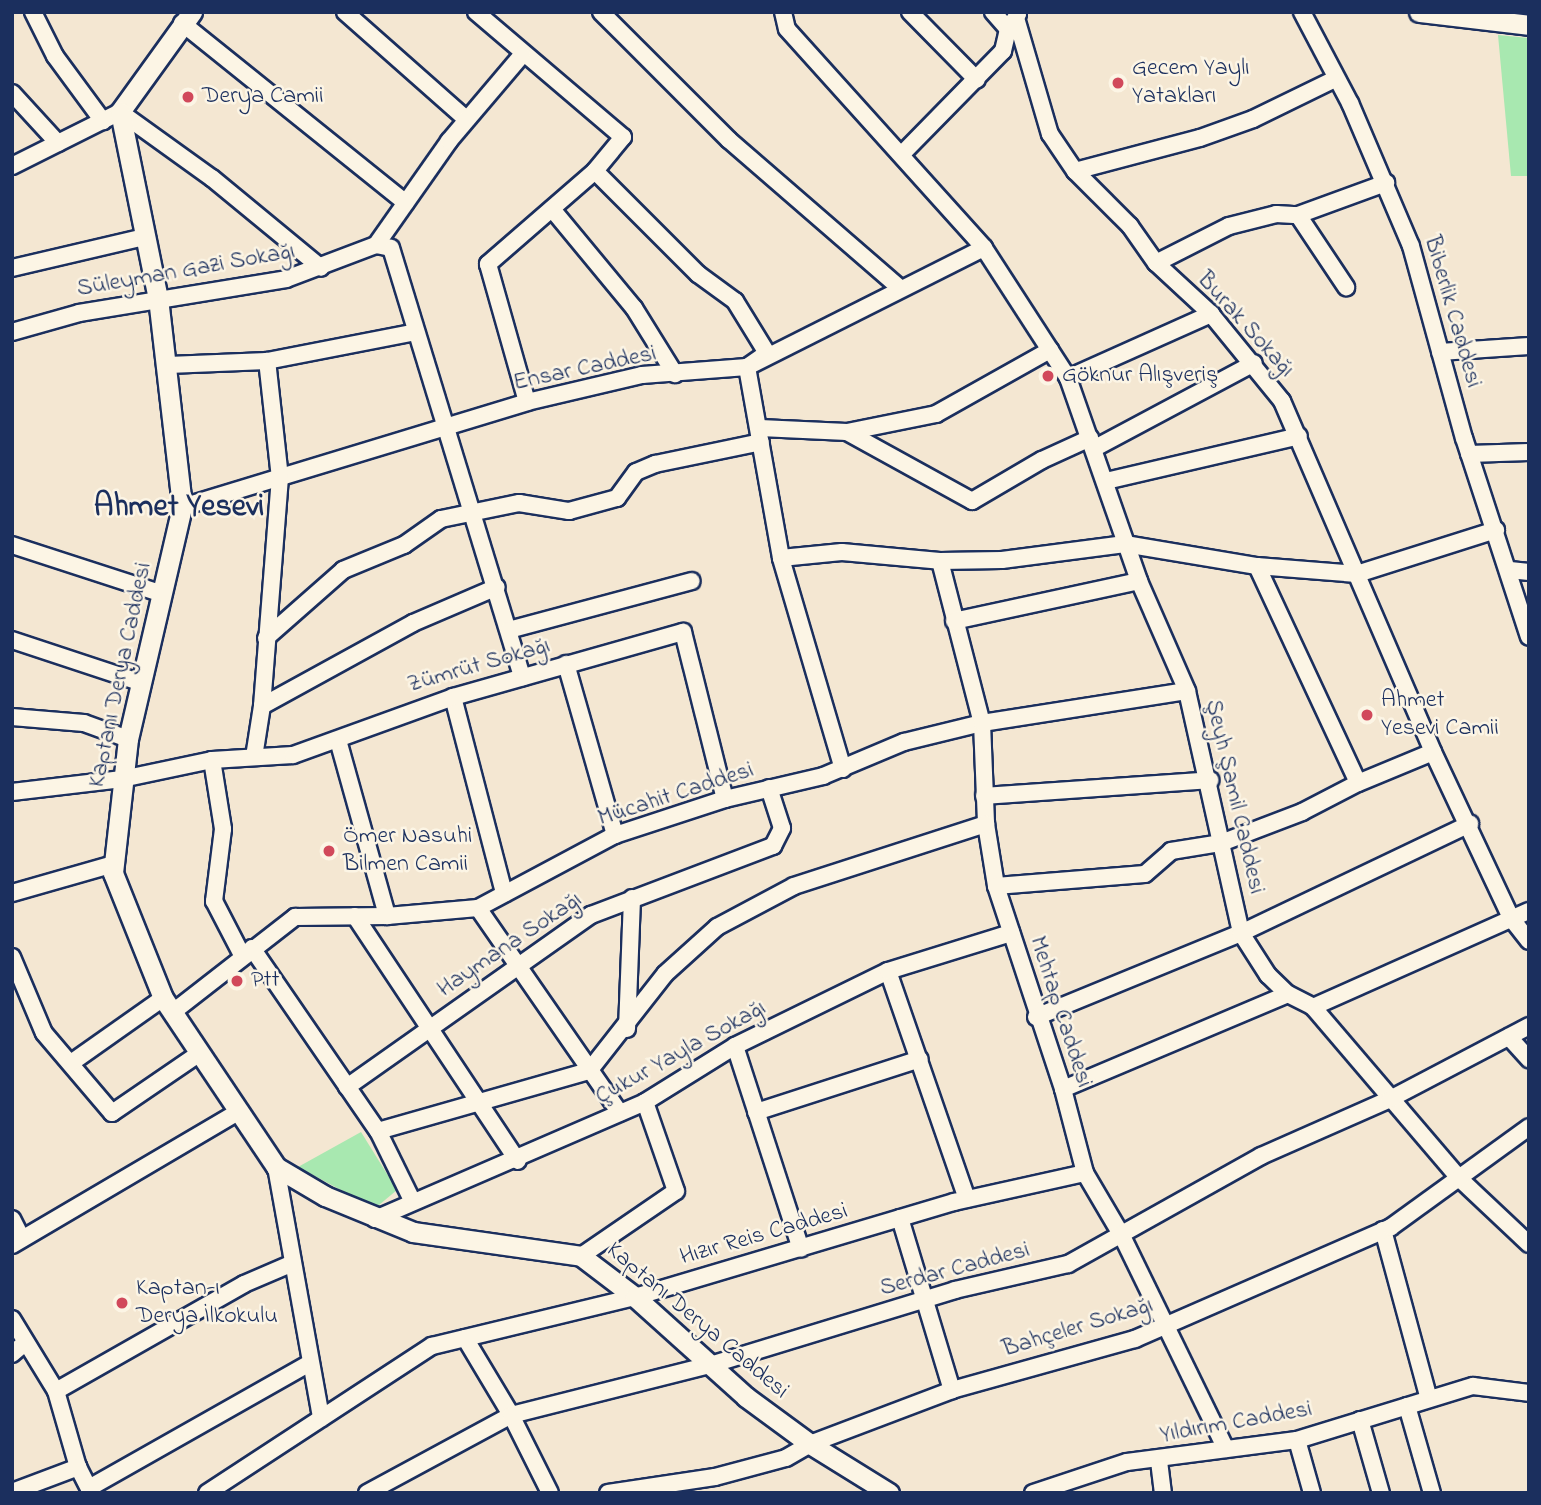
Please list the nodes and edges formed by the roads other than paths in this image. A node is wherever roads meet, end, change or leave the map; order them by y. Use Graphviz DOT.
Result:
graph roads {
  1 [pos="33,12"];
  2 [pos="345,12"];
  3 [pos="476,12"];
  4 [pos="601,12"];
  5 [pos="771,12"];
  6 [pos="783,12"];
  7 [pos="911,12"];
  8 [pos="993,12"];
  9 [pos="1302,12"];
  10 [pos="1419,12"];
  11 [pos="187,18"];
  12 [pos="1014,19"];
  13 [pos="1529,25"];
  14 [pos="787,29"];
  15 [pos="522,55"];
  16 [pos="977,79"];
  17 [pos="1335,79"];
  18 [pos="12,93"];
  19 [pos="112,117"];
  20 [pos="466,119"];
  21 [pos="58,143"];
  22 [pos="903,153"];
  23 [pos="12,166"];
  24 [pos="595,171"];
  25 [pos="1075,171"];
  26 [pos="1386,183"];
  27 [pos="406,203"];
  28 [pos="552,209"];
  29 [pos="1298,215"];
  30 [pos="144,237"];
  31 [pos="376,245"];
  32 [pos="984,248"];
  33 [pos="1156,263"];
  34 [pos="12,268"];
  35 [pos="321,268"];
  36 [pos="1346,287"];
  37 [pos="900,288"];
  38 [pos="158,298"];
  39 [pos="1212,314"];
  40 [pos="12,332"];
  41 [pos="416,332"];
  42 [pos="1529,346"];
  43 [pos="1050,350"];
  44 [pos="1440,352"];
  45 [pos="267,360"];
  46 [pos="1254,363"];
  47 [pos="168,365"];
  48 [pos="747,367"];
  49 [pos="675,373"];
  50 [pos="1069,379"];
  51 [pos="527,402"];
  52 [pos="448,427"];
  53 [pos="847,432"];
  54 [pos="761,435"];
  55 [pos="1299,436"];
  56 [pos="1092,443"];
  57 [pos="1529,452"];
  58 [pos="1469,454"];
  59 [pos="280,478"];
  60 [pos="1106,481"];
  61 [pos="182,507"];
  62 [pos="473,512"];
  63 [pos="1496,530"];
  64 [pos="1125,544"];
  65 [pos="12,545"];
  66 [pos="781,558"];
  67 [pos="940,561"];
  68 [pos="1257,566"];
  69 [pos="1510,570"];
  70 [pos="1529,572"];
  71 [pos="1357,574"];
  72 [pos="692,581"];
  73 [pos="1139,581"];
  74 [pos="497,587"];
  75 [pos="163,594"];
  76 [pos="954,621"];
  77 [pos="509,630"];
  78 [pos="1528,632"];
  79 [pos="267,638"];
  80 [pos="17,643"];
  81 [pos="566,664"];
  82 [pos="522,677"];
  83 [pos="142,682"];
  84 [pos="1187,691"];
  85 [pos="453,696"];
  86 [pos="262,706"];
  87 [pos="12,717"];
  88 [pos="982,723"];
  89 [pos="128,739"];
  90 [pos="338,740"];
  91 [pos="1433,752"];
  92 [pos="254,757"];
  93 [pos="212,760"];
  94 [pos="843,769"];
  95 [pos="122,779"];
  96 [pos="1210,780"];
  97 [pos="1357,783"];
  98 [pos="769,788"];
  99 [pos="12,792"];
  100 [pos="984,796"];
  101 [pos="725,799"];
  102 [pos="986,824"];
  103 [pos="1470,824"];
  104 [pos="615,835"];
  105 [pos="1221,843"];
  106 [pos="114,864"];
  107 [pos="996,886"];
  108 [pos="12,893"];
  109 [pos="504,893"];
  110 [pos="632,898"];
  111 [pos="478,908"];
  112 [pos="1529,911"];
  113 [pos="355,916"];
  114 [pos="387,916"];
  115 [pos="1511,918"];
  116 [pos="1011,933"];
  117 [pos="1241,933"];
  118 [pos="1529,941"];
  119 [pos="247,952"];
  120 [pos="12,957"];
  121 [pos="515,966"];
  122 [pos="888,971"];
  123 [pos="1288,994"];
  124 [pos="168,1005"];
  125 [pos="1313,1007"];
  126 [pos="1036,1017"];
  127 [pos="430,1026"];
  128 [pos="1529,1026"];
  129 [pos="626,1028"];
  130 [pos="1509,1037"];
  131 [pos="735,1046"];
  132 [pos="197,1055"];
  133 [pos="920,1059"];
  134 [pos="1529,1059"];
  135 [pos="72,1063"];
  136 [pos="589,1071"];
  137 [pos="347,1087"];
  138 [pos="1063,1089"];
  139 [pos="1390,1099"];
  140 [pos="480,1100"];
  141 [pos="645,1102"];
  142 [pos="238,1112"];
  143 [pos="756,1112"];
  144 [pos="620,1113"];
  145 [pos="1529,1127"];
  146 [pos="378,1131"];
  147 [pos="518,1161"];
  148 [pos="276,1167"];
  149 [pos="1085,1173"];
  150 [pos="1461,1180"];
  151 [pos="967,1199"];
  152 [pos="412,1200"];
  153 [pos="12,1219"];
  154 [pos="375,1219"];
  155 [pos="900,1219"];
  156 [pos="1383,1230"];
  157 [pos="1121,1234"];
  158 [pos="17,1242"];
  159 [pos="1529,1244"];
  160 [pos="800,1249"];
  161 [pos="581,1256"];
  162 [pos="293,1263"];
  163 [pos="635,1297"];
  164 [pos="927,1299"];
  165 [pos="12,1319"];
  166 [pos="1165,1326"];
  167 [pos="465,1338"];
  168 [pos="26,1342"];
  169 [pos="12,1354"];
  170 [pos="309,1364"];
  171 [pos="710,1365"];
  172 [pos="952,1390"];
  173 [pos="56,1391"];
  174 [pos="1529,1394"];
  175 [pos="1429,1399"];
  176 [pos="1407,1406"];
  177 [pos="511,1415"];
  178 [pos="321,1418"];
  179 [pos="1360,1420"];
  180 [pos="1297,1440"];
  181 [pos="810,1444"];
  182 [pos="1226,1449"];
  183 [pos="1159,1461"];
  184 [pos="78,1467"];
  185 [pos="90,1490"];
  186 [pos="12,1492"];
  187 [pos="207,1493"];
  188 [pos="367,1493"];
  189 [pos="550,1493"];
  190 [pos="608,1493"];
  191 [pos="889,1493"];
  192 [pos="1033,1493"];
  193 [pos="1163,1493"];
  194 [pos="1312,1493"];
  195 [pos="1381,1493"];
  196 [pos="1432,1493"];
  1 -- 19 [label="street"];
  2 -- 20 [label="street"];
  3 -- 15 [label="street"];
  4 -- 37 [label="street"];
  5 -- 14 [label="street"];
  6 -- 14 [label="street"];
  7 -- 16 [label="street"];
  8 -- 12 [label="street"];
  9 -- 17 [label="street, Biberlik Caddesi"];
  10 -- 13 [label="street"];
  11 -- 19 [label="street"];
  11 -- 27 [label="street"];
  12 -- 16 [label="street"];
  12 -- 25 [label="street, Burak Sokağı"];
  14 -- 22 [label="street, Şeyh Şamil Caddesi"];
  15 -- 20 [label="street"];
  15 -- 24 [label="street"];
  16 -- 22 [label="street"];
  17 -- 25 [label="street"];
  17 -- 26 [label="street, Biberlik Caddesi"];
  18 -- 21 [label="street"];
  19 -- 21 [label="street"];
  19 -- 30 [label="street, Kaptanı Derya Caddesi"];
  19 -- 35 [label="street"];
  20 -- 27 [label="street"];
  21 -- 23 [label="street"];
  22 -- 32 [label="street, Şeyh Şamil Caddesi"];
  24 -- 28 [label="street"];
  24 -- 48 [label="street"];
  25 -- 33 [label="street, Burak Sokağı"];
  26 -- 29 [label="street"];
  26 -- 44 [label="street, Biberlik Caddesi"];
  27 -- 31 [label="street"];
  28 -- 49 [label="street"];
  28 -- 51 [label="street"];
  29 -- 33 [label="street"];
  29 -- 36 [label="street"];
  30 -- 34 [label="street"];
  30 -- 38 [label="street, Kaptanı Derya Caddesi"];
  31 -- 35 [label="street, Süleyman Gazi Sokağı"];
  31 -- 41 [label="street"];
  32 -- 37 [label="street, Ensar Caddesi"];
  32 -- 43 [label="street, Şeyh Şamil Caddesi"];
  33 -- 39 [label="street, Burak Sokağı"];
  35 -- 38 [label="street, Süleyman Gazi Sokağı"];
  37 -- 48 [label="street, Ensar Caddesi"];
  38 -- 40 [label="street, Süleyman Gazi Sokağı"];
  38 -- 47 [label="street, Kaptanı Derya Caddesi"];
  39 -- 46 [label="street, Burak Sokağı"];
  39 -- 50 [label="street"];
  41 -- 45 [label="street"];
  41 -- 52 [label="street"];
  42 -- 44 [label="street"];
  43 -- 50 [label="street, Şeyh Şamil Caddesi"];
  43 -- 53 [label="street"];
  44 -- 58 [label="street, Biberlik Caddesi"];
  45 -- 47 [label="street"];
  45 -- 59 [label="street"];
  46 -- 55 [label="street, Burak Sokağı"];
  46 -- 56 [label="street"];
  47 -- 61 [label="street, Kaptanı Derya Caddesi"];
  48 -- 49 [label="street, Ensar Caddesi"];
  48 -- 54 [label="street"];
  49 -- 51 [label="street, Ensar Caddesi"];
  50 -- 56 [label="street, Şeyh Şamil Caddesi"];
  51 -- 52 [label="street, Ensar Caddesi"];
  52 -- 59 [label="street, Ensar Caddesi"];
  52 -- 62 [label="street"];
  53 -- 54 [label="street"];
  53 -- 56 [label="street"];
  54 -- 62 [label="street"];
  54 -- 66 [label="street"];
  55 -- 60 [label="street"];
  55 -- 71 [label="street, Burak Sokağı"];
  56 -- 60 [label="street, Şeyh Şamil Caddesi"];
  57 -- 58 [label="street"];
  58 -- 63 [label="street, Biberlik Caddesi"];
  59 -- 61 [label="street, Ensar Caddesi"];
  59 -- 79 [label="street"];
  60 -- 64 [label="street, Şeyh Şamil Caddesi"];
  61 -- 75 [label="street, Kaptanı Derya Caddesi"];
  62 -- 74 [label="street"];
  62 -- 79 [label="street"];
  63 -- 69 [label="street, Biberlik Caddesi"];
  63 -- 71 [label="street"];
  64 -- 67 [label="street"];
  64 -- 68 [label="street"];
  64 -- 73 [label="street, Şeyh Şamil Caddesi"];
  65 -- 75 [label="street"];
  66 -- 67 [label="street"];
  66 -- 94 [label="street"];
  67 -- 76 [label="street, Mehtap Caddesi"];
  68 -- 71 [label="street"];
  68 -- 97 [label="street"];
  69 -- 70 [label="street"];
  69 -- 78 [label="street, Biberlik Caddesi"];
  71 -- 91 [label="street, Burak Sokağı"];
  72 -- 77 [label="street"];
  73 -- 76 [label="street"];
  73 -- 84 [label="street, Şeyh Şamil Caddesi"];
  74 -- 77 [label="street"];
  74 -- 86 [label="street"];
  75 -- 83 [label="street, Kaptanı Derya Caddesi"];
  76 -- 88 [label="street, Mehtap Caddesi"];
  77 -- 82 [label="street"];
  79 -- 86 [label="street"];
  80 -- 83 [label="street"];
  81 -- 82 [label="street, Zümrüt Sokağı"];
  81 -- 101 [label="street, Zümrüt Sokağı"];
  81 -- 104 [label="street"];
  82 -- 85 [label="street, Zümrüt Sokağı"];
  83 -- 89 [label="street, Kaptanı Derya Caddesi"];
  84 -- 88 [label="street, Mücahit Caddesi"];
  84 -- 96 [label="street, Şeyh Şamil Caddesi"];
  85 -- 90 [label="street, Zümrüt Sokağı"];
  85 -- 109 [label="street"];
  86 -- 92 [label="street"];
  87 -- 89 [label="street"];
  88 -- 94 [label="street, Mücahit Caddesi"];
  88 -- 100 [label="street, Mehtap Caddesi"];
  89 -- 95 [label="street, Kaptanı Derya Caddesi"];
  90 -- 92 [label="street, Zümrüt Sokağı"];
  90 -- 114 [label="street"];
  91 -- 97 [label="street"];
  91 -- 103 [label="street, Burak Sokağı"];
  92 -- 93 [label="street, Zümrüt Sokağı"];
  93 -- 95 [label="street, Zümrüt Sokağı"];
  93 -- 119 [label="street"];
  94 -- 98 [label="street, Mücahit Caddesi"];
  95 -- 99 [label="street, Zümrüt Sokağı"];
  95 -- 106 [label="street, Kaptanı Derya Caddesi"];
  96 -- 100 [label="street"];
  96 -- 105 [label="street, Şeyh Şamil Caddesi"];
  97 -- 105 [label="street"];
  98 -- 101 [label="street, Mücahit Caddesi"];
  98 -- 110 [label="street, Haymana Sokağı"];
  100 -- 102 [label="street, Mehtap Caddesi"];
  101 -- 104 [label="street, Mücahit Caddesi"];
  102 -- 107 [label="street, Mehtap Caddesi"];
  102 -- 129 [label="street"];
  103 -- 115 [label="street, Burak Sokağı"];
  103 -- 117 [label="street"];
  104 -- 109 [label="street, Mücahit Caddesi"];
  105 -- 107 [label="street"];
  105 -- 117 [label="street, Şeyh Şamil Caddesi"];
  106 -- 108 [label="street"];
  106 -- 124 [label="street, Kaptanı Derya Caddesi"];
  107 -- 116 [label="street, Mehtap Caddesi"];
  109 -- 111 [label="street, Mücahit Caddesi"];
  110 -- 121 [label="street, Haymana Sokağı"];
  110 -- 129 [label="street"];
  111 -- 114 [label="street, Mücahit Caddesi"];
  111 -- 121 [label="street"];
  112 -- 115 [label="street"];
  113 -- 114 [label="street, Mücahit Caddesi"];
  113 -- 119 [label="street, Mücahit Caddesi"];
  113 -- 127 [label="street"];
  115 -- 118 [label="street, Burak Sokağı"];
  115 -- 125 [label="street"];
  116 -- 122 [label="street, Çukur Yayla Sokağı"];
  116 -- 126 [label="street, Mehtap Caddesi"];
  117 -- 123 [label="street, Şeyh Şamil Caddesi"];
  117 -- 126 [label="street"];
  119 -- 124 [label="street, Mücahit Caddesi"];
  119 -- 137 [label="street"];
  120 -- 135 [label="street"];
  121 -- 127 [label="street, Haymana Sokağı"];
  121 -- 136 [label="street"];
  122 -- 131 [label="street, Çukur Yayla Sokağı"];
  122 -- 133 [label="street"];
  123 -- 125 [label="street, Şeyh Şamil Caddesi"];
  123 -- 138 [label="street"];
  124 -- 132 [label="street, Kaptanı Derya Caddesi"];
  124 -- 135 [label="street, Mücahit Caddesi"];
  125 -- 139 [label="street, Şeyh Şamil Caddesi"];
  126 -- 138 [label="street, Mehtap Caddesi"];
  127 -- 137 [label="street, Haymana Sokağı"];
  127 -- 140 [label="street"];
  128 -- 130 [label="street, Serdar Caddesi"];
  129 -- 136 [label="street"];
  130 -- 134 [label="street"];
  130 -- 139 [label="street, Serdar Caddesi"];
  131 -- 141 [label="street, Çukur Yayla Sokağı"];
  131 -- 143 [label="street"];
  132 -- 135 [label="street"];
  132 -- 142 [label="street, Kaptanı Derya Caddesi"];
  133 -- 143 [label="street"];
  133 -- 151 [label="street"];
  136 -- 140 [label="street"];
  136 -- 144 [label="street"];
  137 -- 146 [label="street"];
  138 -- 149 [label="street, Mehtap Caddesi"];
  139 -- 150 [label="street, Şeyh Şamil Caddesi"];
  139 -- 157 [label="street, Serdar Caddesi"];
  140 -- 146 [label="street"];
  140 -- 147 [label="street"];
  141 -- 144 [label="street, Çukur Yayla Sokağı"];
  141 -- 161 [label="street"];
  142 -- 148 [label="street, Kaptanı Derya Caddesi"];
  142 -- 158 [label="street"];
  143 -- 160 [label="street"];
  144 -- 147 [label="street, Çukur Yayla Sokağı"];
  145 -- 150 [label="street, Bahçeler Sokağı"];
  146 -- 152 [label="street"];
  147 -- 152 [label="street, Çukur Yayla Sokağı"];
  148 -- 154 [label="street, Kaptanı Derya Caddesi"];
  148 -- 162 [label="street"];
  149 -- 151 [label="street, Hızır Reis Caddesi"];
  149 -- 157 [label="street, Mehtap Caddesi"];
  150 -- 156 [label="street, Bahçeler Sokağı"];
  150 -- 159 [label="street, Şeyh Şamil Caddesi"];
  151 -- 155 [label="street, Hızır Reis Caddesi"];
  152 -- 154 [label="street, Çukur Yayla Sokağı"];
  153 -- 158 [label="street"];
  154 -- 161 [label="street, Kaptanı Derya Caddesi"];
  155 -- 160 [label="street, Hızır Reis Caddesi"];
  155 -- 164 [label="street"];
  156 -- 166 [label="street, Bahçeler Sokağı"];
  156 -- 175 [label="street"];
  157 -- 164 [label="street, Serdar Caddesi"];
  157 -- 166 [label="street, Mehtap Caddesi"];
  160 -- 163 [label="street, Hızır Reis Caddesi"];
  161 -- 163 [label="street, Kaptanı Derya Caddesi"];
  162 -- 170 [label="street"];
  162 -- 173 [label="street"];
  163 -- 167 [label="street, Hızır Reis Caddesi"];
  163 -- 171 [label="street, Kaptanı Derya Caddesi"];
  164 -- 171 [label="street, Serdar Caddesi"];
  164 -- 172 [label="street"];
  165 -- 168 [label="street"];
  166 -- 172 [label="street, Bahçeler Sokağı"];
  166 -- 182 [label="street, Mehtap Caddesi"];
  167 -- 177 [label="street"];
  167 -- 178 [label="street, Hızır Reis Caddesi"];
  168 -- 169 [label="street"];
  168 -- 173 [label="street"];
  170 -- 178 [label="street"];
  170 -- 185 [label="street"];
  171 -- 177 [label="street, Serdar Caddesi"];
  171 -- 181 [label="street, Kaptanı Derya Caddesi"];
  172 -- 181 [label="street, Bahçeler Sokağı"];
  173 -- 184 [label="street"];
  174 -- 175 [label="street, Yıldırım Caddesi"];
  175 -- 176 [label="street, Yıldırım Caddesi"];
  176 -- 179 [label="street, Yıldırım Caddesi"];
  176 -- 196 [label="street"];
  177 -- 188 [label="street, Serdar Caddesi"];
  177 -- 189 [label="street"];
  178 -- 187 [label="street, Hızır Reis Caddesi"];
  179 -- 180 [label="street, Yıldırım Caddesi"];
  179 -- 195 [label="street"];
  180 -- 182 [label="street, Yıldırım Caddesi"];
  180 -- 194 [label="street"];
  181 -- 190 [label="street, Bahçeler Sokağı"];
  181 -- 191 [label="street, Kaptanı Derya Caddesi"];
  182 -- 183 [label="street, Yıldırım Caddesi"];
  183 -- 192 [label="street, Yıldırım Caddesi"];
  183 -- 193 [label="street"];
  184 -- 185 [label="street"];
  184 -- 186 [label="street"];
}
